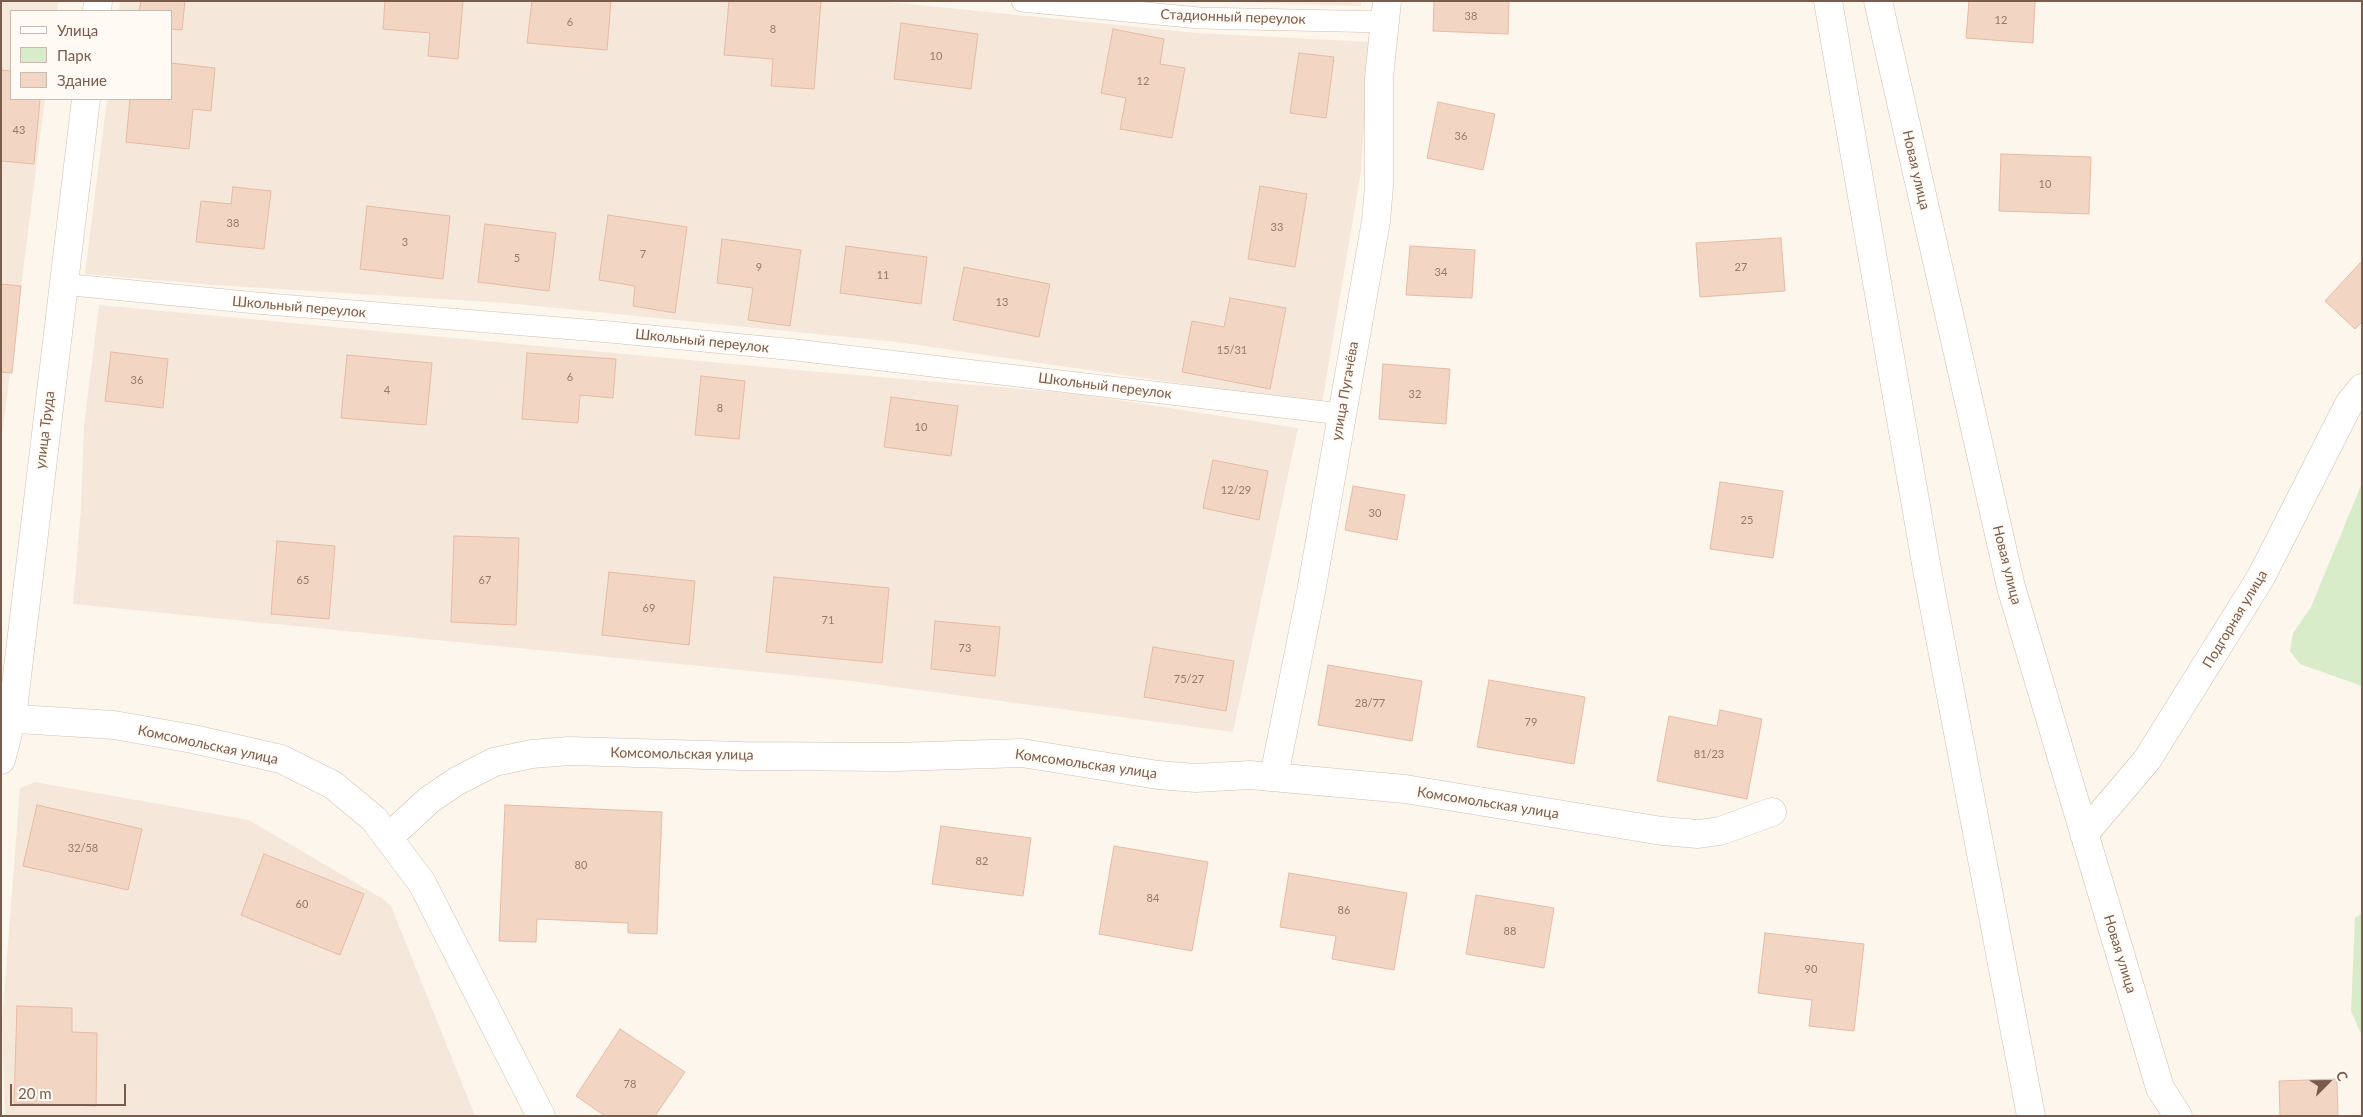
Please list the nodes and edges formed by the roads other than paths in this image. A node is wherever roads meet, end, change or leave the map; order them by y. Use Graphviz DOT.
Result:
graph roads {
  1 [pos="1022,1"];
  2 [pos="1828,1"];
  3 [pos="1878,1"];
  4 [pos="1386,12"];
  5 [pos="86,100"];
  6 [pos="62,284"];
  7 [pos="2362,388"];
  8 [pos="1341,414"];
  9 [pos="7,718"];
  10 [pos="1,760"];
  11 [pos="1274,776"];
  12 [pos="1772,812"];
  13 [pos="2084,834"];
  14 [pos="388,838"];
  15 [pos="541,1116"];
  16 [pos="2031,1116"];
  17 [pos="2178,1116"];
  1 -- 4 [label="lane, Стадионный переулок"];
  2 -- 16 [label="street"];
  3 -- 13 [label="street, Новая улица"];
  4 -- 8 [label="street, улица Пугачёва"];
  5 -- 6 [label="street, улица Труда"];
  6 -- 8 [label="lane, Школьный переулок"];
  6 -- 9 [label="street, улица Труда"];
  7 -- 13 [label="street, Подгорная улица"];
  8 -- 11 [label="street, улица Пугачёва"];
  9 -- 10 [label="street, улица Труда"];
  9 -- 14 [label="street, Комсомольская улица"];
  11 -- 12 [label="street, Комсомольская улица"];
  11 -- 14 [label="street, Комсомольская улица"];
  13 -- 17 [label="street, Новая улица"];
  14 -- 15 [label="street, Комсомольская улица"];
}
